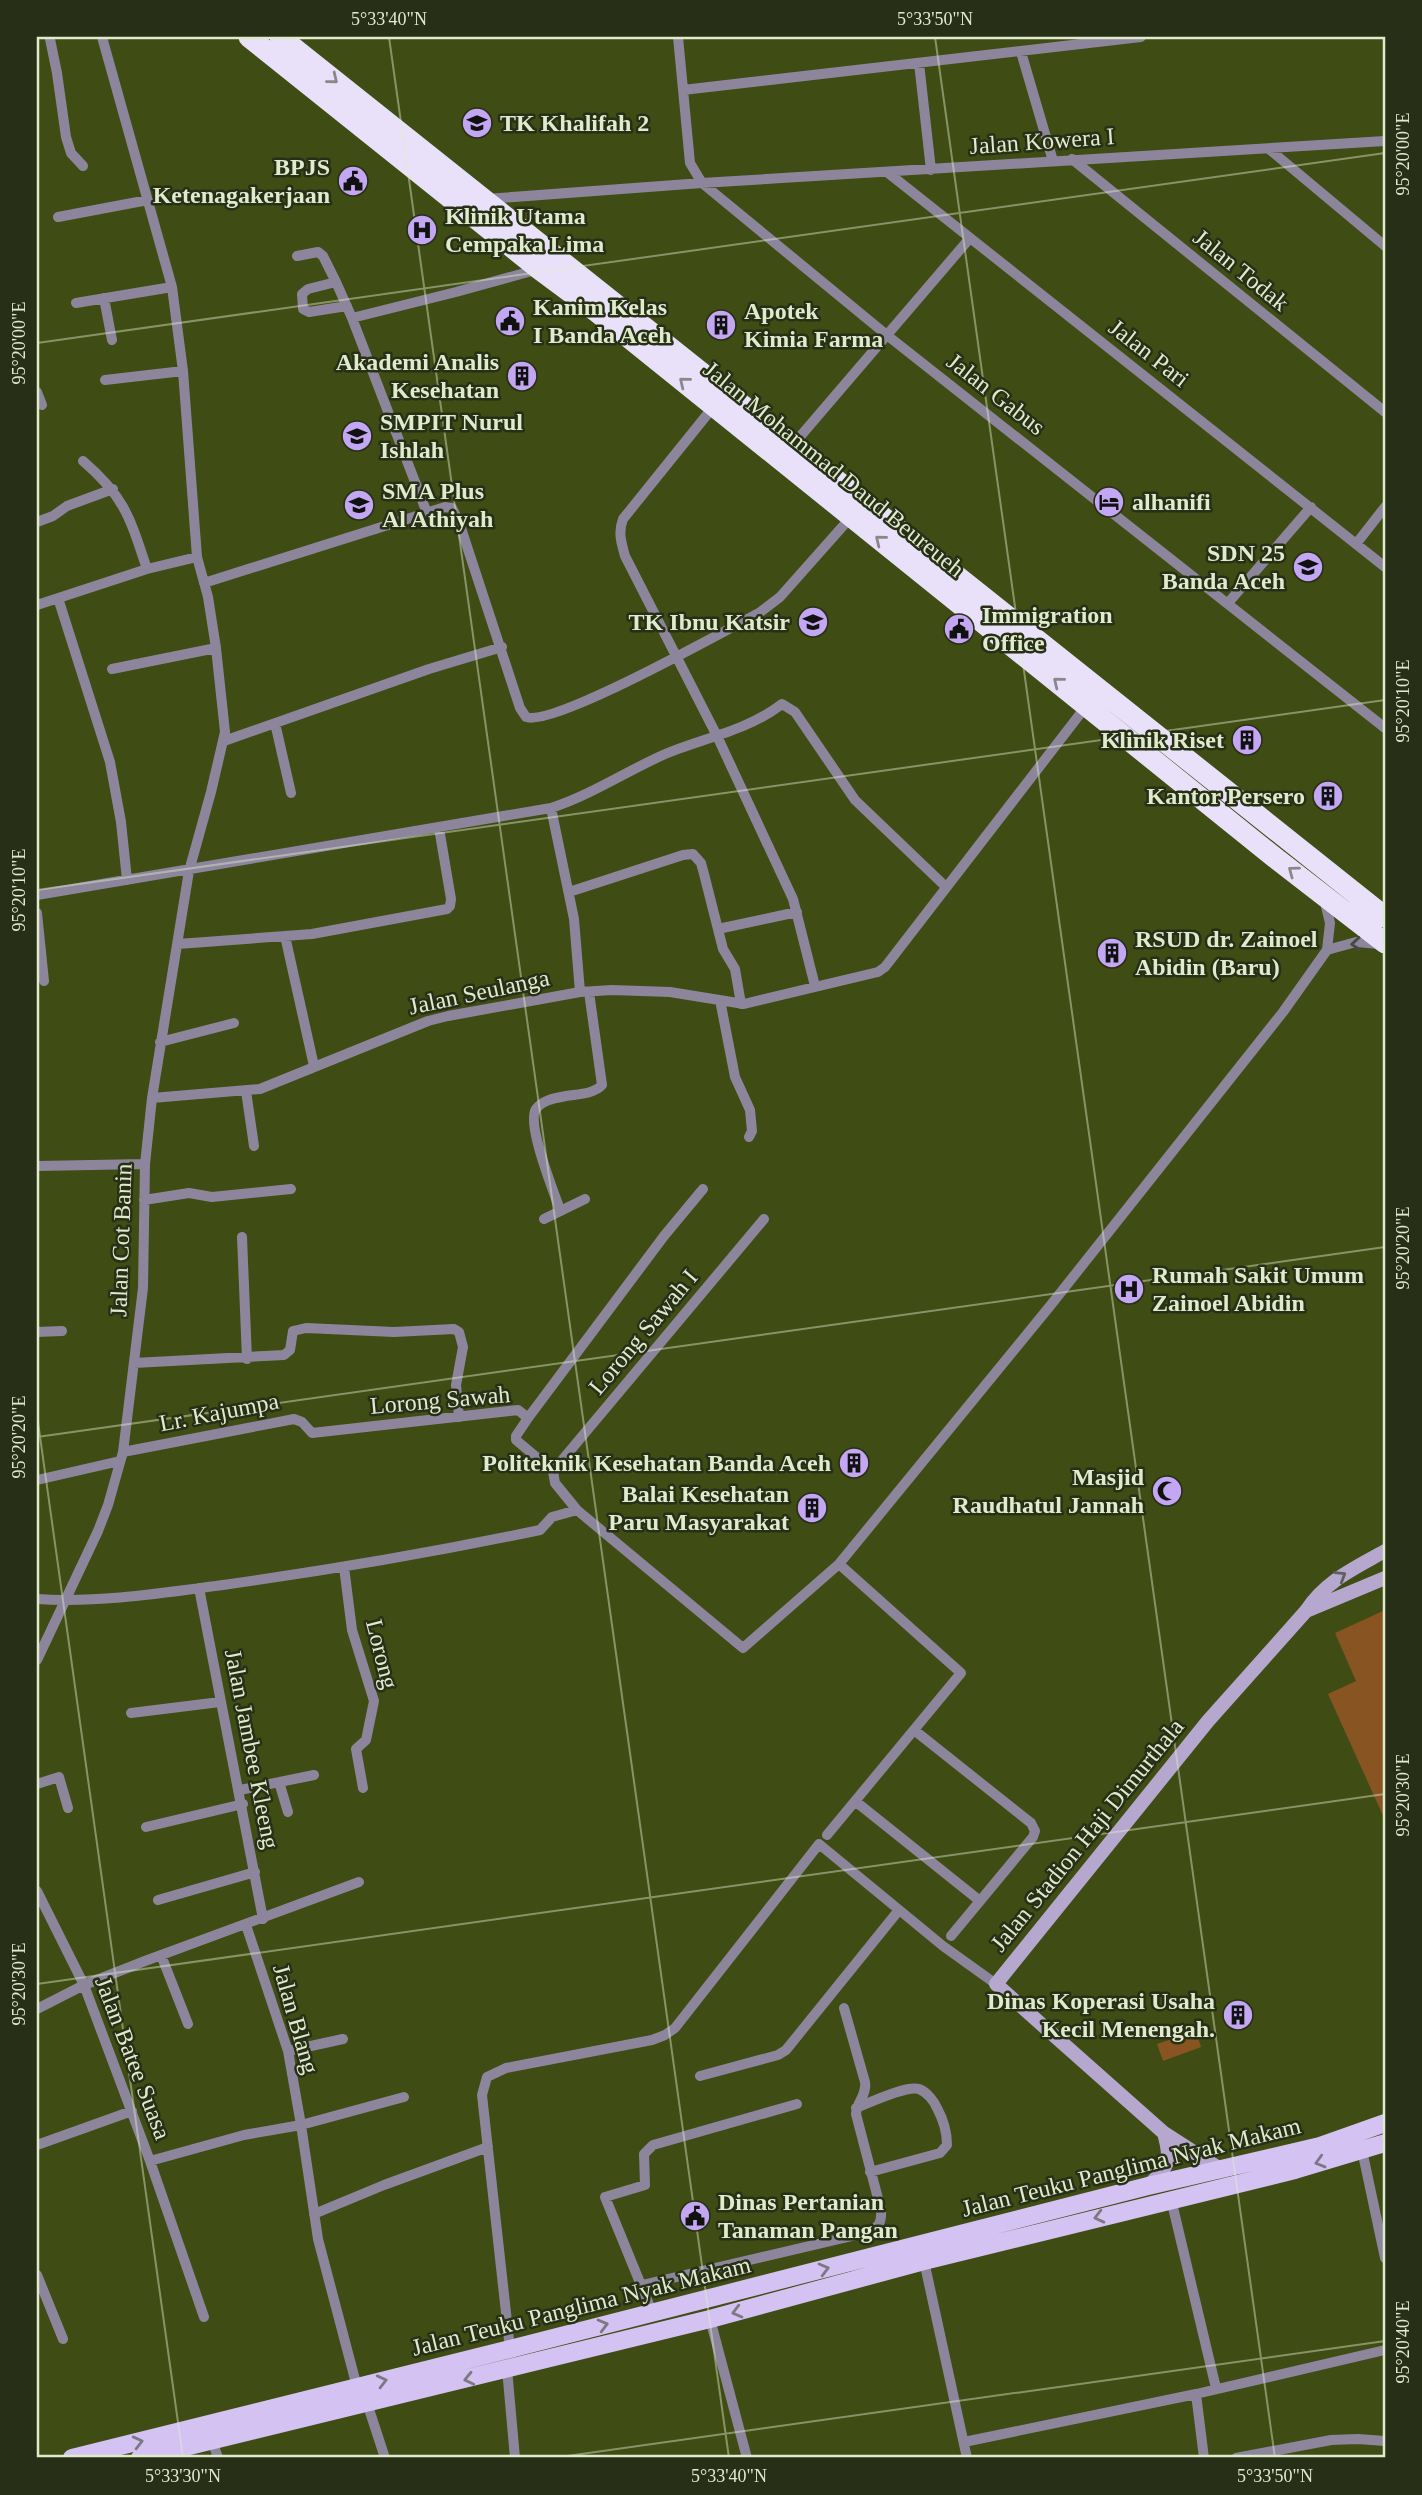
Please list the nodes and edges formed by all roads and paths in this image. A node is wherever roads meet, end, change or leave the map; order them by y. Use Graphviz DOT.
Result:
graph roads {
  1 [pos="102,37"];
  2 [pos="249,37"];
  3 [pos="280,37"];
  4 [pos="678,37"];
  5 [pos="1141,37"];
  6 [pos="54,38"];
  7 [pos="37,42"];
  8 [pos="1021,52"];
  9 [pos="919,64"];
  10 [pos="683,90"];
  11 [pos="1385,141"];
  12 [pos="1269,149"];
  13 [pos="1072,159"];
  14 [pos="1053,161"];
  15 [pos="83,166"];
  16 [pos="931,170"];
  17 [pos="887,173"];
  18 [pos="702,183"];
  19 [pos="148,200"];
  20 [pos="484,200"];
  21 [pos="58,217"];
  22 [pos="970,238"];
  23 [pos="1385,246"];
  24 [pos="297,256"];
  25 [pos="539,269"];
  26 [pos="337,282"];
  27 [pos="172,287"];
  28 [pos="104,298"];
  29 [pos="76,303"];
  30 [pos="347,306"];
  31 [pos="352,318"];
  32 [pos="888,336"];
  33 [pos="112,340"];
  34 [pos="183,371"];
  35 [pos="105,380"];
  36 [pos="37,392"];
  37 [pos="42,405"];
  38 [pos="714,406"];
  39 [pos="1385,412"];
  40 [pos="792,446"];
  41 [pos="83,461"];
  42 [pos="114,489"];
  43 [pos="1311,507"];
  44 [pos="1385,507"];
  45 [pos="427,513"];
  46 [pos="851,517"];
  47 [pos="37,522"];
  48 [pos="1356,544"];
  49 [pos="197,557"];
  50 [pos="1385,567"];
  51 [pos="148,569"];
  52 [pos="204,583"];
  53 [pos="58,598"];
  54 [pos="1228,603"];
  55 [pos="37,604"];
  56 [pos="502,647"];
  57 [pos="216,648"];
  58 [pos="676,656"];
  59 [pos="112,669"];
  60 [pos="1087,705"];
  61 [pos="275,723"];
  62 [pos="1385,727"];
  63 [pos="717,736"];
  64 [pos="224,741"];
  65 [pos="290,793"];
  66 [pos="551,808"];
  67 [pos="1270,825"];
  68 [pos="439,828"];
  69 [pos="1258,843"];
  70 [pos="190,871"];
  71 [pos="127,880"];
  72 [pos="946,887"];
  73 [pos="569,892"];
  74 [pos="1323,894"];
  75 [pos="37,895"];
  76 [pos="797,912"];
  77 [pos="37,913"];
  78 [pos="1385,917"];
  79 [pos="718,929"];
  80 [pos="285,936"];
  81 [pos="178,944"];
  82 [pos="1385,944"];
  83 [pos="1328,950"];
  84 [pos="44,981"];
  85 [pos="815,986"];
  86 [pos="585,992"];
  87 [pos="720,1000"];
  88 [pos="741,1004"];
  89 [pos="234,1023"];
  90 [pos="160,1042"];
  91 [pos="314,1066"];
  92 [pos="246,1091"];
  93 [pos="152,1098"];
  94 [pos="749,1137"];
  95 [pos="254,1146"];
  96 [pos="145,1164"];
  97 [pos="37,1166"];
  98 [pos="291,1189"];
  99 [pos="703,1189"];
  100 [pos="585,1199"];
  101 [pos="144,1200"];
  102 [pos="560,1210"];
  103 [pos="544,1219"];
  104 [pos="764,1219"];
  105 [pos="242,1237"];
  106 [pos="62,1331"];
  107 [pos="37,1332"];
  108 [pos="247,1359"];
  109 [pos="134,1363"];
  110 [pos="459,1417"];
  111 [pos="527,1418"];
  112 [pos="317,1433"];
  113 [pos="122,1456"];
  114 [pos="553,1471"];
  115 [pos="37,1480"];
  116 [pos="578,1510"];
  117 [pos="1385,1551"];
  118 [pos="839,1564"];
  119 [pos="344,1567"];
  120 [pos="1385,1578"];
  121 [pos="200,1588"];
  122 [pos="37,1599"];
  123 [pos="63,1601"];
  124 [pos="1306,1611"];
  125 [pos="37,1660"];
  126 [pos="220,1702"];
  127 [pos="131,1713"];
  128 [pos="914,1730"];
  129 [pos="314,1775"];
  130 [pos="279,1782"];
  131 [pos="37,1784"];
  132 [pos="363,1788"];
  133 [pos="240,1790"];
  134 [pos="855,1801"];
  135 [pos="243,1804"];
  136 [pos="68,1808"];
  137 [pos="288,1812"];
  138 [pos="146,1827"];
  139 [pos="827,1835"];
  140 [pos="255,1872"];
  141 [pos="359,1882"];
  142 [pos="37,1891"];
  143 [pos="158,1900"];
  144 [pos="981,1901"];
  145 [pos="899,1910"];
  146 [pos="263,1919"];
  147 [pos="246,1925"];
  148 [pos="951,1937"];
  149 [pos="161,1955"];
  150 [pos="84,1984"];
  151 [pos="996,1984"];
  152 [pos="37,2008"];
  153 [pos="844,2008"];
  154 [pos="188,2024"];
  155 [pos="343,2039"];
  156 [pos="288,2051"];
  157 [pos="700,2076"];
  158 [pos="404,2098"];
  159 [pos="797,2104"];
  160 [pos="856,2108"];
  161 [pos="132,2111"];
  162 [pos="1385,2123"];
  163 [pos="301,2125"];
  164 [pos="1164,2133"];
  165 [pos="1385,2143"];
  166 [pos="37,2146"];
  167 [pos="488,2147"];
  168 [pos="1362,2150"];
  169 [pos="150,2161"];
  170 [pos="1220,2169"];
  171 [pos="870,2172"];
  172 [pos="1148,2186"];
  173 [pos="1171,2199"];
  174 [pos="314,2214"];
  175 [pos="1385,2258"];
  176 [pos="924,2261"];
  177 [pos="37,2275"];
  178 [pos="642,2285"];
  179 [pos="685,2305"];
  180 [pos="652,2312"];
  181 [pos="204,2317"];
  182 [pos="710,2319"];
  183 [pos="690,2323"];
  184 [pos="63,2339"];
  185 [pos="510,2349"];
  186 [pos="1385,2350"];
  187 [pos="507,2369"];
  188 [pos="357,2387"];
  189 [pos="1216,2388"];
  190 [pos="1196,2394"];
  191 [pos="368,2403"];
  192 [pos="212,2440"];
  193 [pos="1385,2441"];
  194 [pos="964,2442"];
  195 [pos="72,2458"];
  196 [pos="140,2458"];
  197 [pos="218,2458"];
  198 [pos="384,2458"];
  199 [pos="515,2458"];
  200 [pos="747,2458"];
  201 [pos="967,2458"];
  202 [pos="1204,2458"];
  203 [pos="1236,2458"];
  1 -- 19 [label="street, Jalan Cot Banin"];
  2 -- 25 [label="highway, Jalan Mohammad Daud Beureueh"];
  3 -- 20 [label="highway, Jalan Mohammad Daud Beureueh, one-way"];
  4 -- 10 [label="street, Jalan Gabus"];
  5 -- 8 [label="street"];
  6 -- 7 [label="street"];
  6 -- 15 [label="street"];
  8 -- 9 [label="street"];
  8 -- 14 [label="street"];
  9 -- 10 [label="street"];
  9 -- 16 [label="street"];
  10 -- 18 [label="street, Jalan Gabus"];
  11 -- 12 [label="street, Jalan Kowera I"];
  12 -- 13 [label="street, Jalan Kowera I"];
  12 -- 23 [label="street"];
  13 -- 14 [label="street, Jalan Kowera I"];
  13 -- 39 [label="street, Jalan Todak"];
  14 -- 16 [label="street, Jalan Kowera I"];
  16 -- 17 [label="street, Jalan Kowera I"];
  17 -- 18 [label="street, Jalan Kowera I"];
  17 -- 22 [label="street, Jalan Pari"];
  18 -- 20 [label="street, Jalan Kowera I"];
  18 -- 32 [label="street, Jalan Gabus"];
  19 -- 21 [label="street"];
  19 -- 27 [label="street, Jalan Cot Banin"];
  20 -- 40 [label="highway, Jalan Mohammad Daud Beureueh"];
  22 -- 32 [label="street"];
  22 -- 43 [label="street, Jalan Pari"];
  24 -- 26 [label="street"];
  25 -- 31 [label="street"];
  38 -- 25 [label="highway, Jalan Mohammad Daud Beureueh, one-way"];
  26 -- 30 [label="street"];
  26 -- 30 [label="street"];
  27 -- 28 [label="street"];
  27 -- 34 [label="street, Jalan Cot Banin"];
  28 -- 29 [label="street"];
  28 -- 33 [label="street"];
  30 -- 31 [label="street"];
  31 -- 45 [label="street"];
  32 -- 40 [label="street"];
  32 -- 54 [label="street, Jalan Gabus"];
  34 -- 35 [label="street"];
  34 -- 49 [label="street, Jalan Cot Banin"];
  36 -- 37 [label="street"];
  38 -- 46 [label="highway, Jalan Mohammad Daud Beureueh"];
  38 -- 58 [label="street"];
  40 -- 67 [label="highway, Jalan Mohammad Daud Beureueh"];
  41 -- 42 [label="street"];
  42 -- 47 [label="street"];
  42 -- 51 [label="street"];
  43 -- 48 [label="street, Jalan Pari"];
  43 -- 54 [label="street"];
  44 -- 48 [label="street"];
  45 -- 52 [label="street"];
  45 -- 56 [label="street"];
  46 -- 58 [label="street"];
  60 -- 46 [label="highway, Jalan Mohammad Daud Beureueh, one-way"];
  48 -- 50 [label="street, Jalan Pari"];
  49 -- 51 [label="street"];
  49 -- 52 [label="street, Jalan Cot Banin"];
  51 -- 53 [label="street"];
  52 -- 57 [label="street, Jalan Cot Banin"];
  53 -- 55 [label="street"];
  53 -- 71 [label="street"];
  54 -- 62 [label="street, Jalan Gabus"];
  56 -- 58 [label="street"];
  56 -- 61 [label="street"];
  57 -- 59 [label="street"];
  57 -- 64 [label="street, Jalan Cot Banin"];
  58 -- 63 [label="street"];
  60 -- 69 [label="highway, Jalan Mohammad Daud Beureueh"];
  60 -- 72 [label="street"];
  61 -- 64 [label="street"];
  61 -- 65 [label="street"];
  63 -- 66 [label="street"];
  63 -- 72 [label="street"];
  63 -- 76 [label="street"];
  64 -- 70 [label="street, Jalan Cot Banin"];
  66 -- 68 [label="street"];
  66 -- 73 [label="street"];
  67 -- 69 [label="highway"];
  67 -- 78 [label="highway, Jalan Mohammad Daud Beureueh"];
  68 -- 70 [label="street"];
  68 -- 80 [label="street"];
  74 -- 69 [label="highway, Jalan Mohammad Daud Beureueh, one-way"];
  70 -- 71 [label="street"];
  70 -- 81 [label="street, Jalan Cot Banin"];
  71 -- 75 [label="street"];
  72 -- 85 [label="street"];
  73 -- 79 [label="street"];
  73 -- 86 [label="street"];
  74 -- 82 [label="highway, Jalan Mohammad Daud Beureueh"];
  74 -- 83 [label="street"];
  76 -- 79 [label="street"];
  76 -- 85 [label="street"];
  77 -- 84 [label="street"];
  79 -- 88 [label="street"];
  80 -- 81 [label="street"];
  80 -- 91 [label="street"];
  81 -- 90 [label="street, Jalan Cot Banin"];
  82 -- 83 [label="street, one-way"];
  83 -- 118 [label="street"];
  85 -- 88 [label="street"];
  86 -- 87 [label="street, Jalan Seulanga"];
  86 -- 91 [label="street, Jalan Seulanga"];
  86 -- 102 [label="street"];
  87 -- 88 [label="street, Jalan Seulanga"];
  87 -- 94 [label="street"];
  89 -- 90 [label="street"];
  90 -- 93 [label="street, Jalan Cot Banin"];
  91 -- 92 [label="street, Jalan Seulanga"];
  92 -- 93 [label="street, Jalan Seulanga"];
  92 -- 95 [label="street"];
  93 -- 96 [label="street, Jalan Cot Banin"];
  96 -- 97 [label="street"];
  96 -- 101 [label="street, Jalan Cot Banin"];
  98 -- 101 [label="street"];
  99 -- 111 [label="street"];
  100 -- 102 [label="street"];
  101 -- 109 [label="street, Jalan Cot Banin"];
  102 -- 103 [label="street"];
  104 -- 114 [label="street, Lorong Sawah I"];
  105 -- 108 [label="street"];
  106 -- 107 [label="street"];
  108 -- 109 [label="street"];
  108 -- 110 [label="street"];
  109 -- 113 [label="street, Jalan Cot Banin"];
  110 -- 111 [label="street, Lorong Sawah"];
  110 -- 112 [label="street, Lorong Sawah"];
  111 -- 114 [label="street, Lorong Sawah"];
  112 -- 113 [label="street, Lr. Kajumpa"];
  113 -- 115 [label="street, Lr. Kajumpa"];
  113 -- 123 [label="street, Jalan Cot Banin"];
  114 -- 116 [label="street, Lorong Sawah"];
  116 -- 118 [label="street, Lorong Sawah"];
  116 -- 119 [label="street"];
  124 -- 117 [label="street, Jalan Stadion Haji Dimurthala, one-way"];
  118 -- 128 [label="street"];
  119 -- 121 [label="street"];
  119 -- 132 [label="street, Lorong"];
  120 -- 124 [label="street, Jalan Stadion Haji Dimurthala"];
  121 -- 123 [label="street"];
  121 -- 126 [label="street, Jalan Jambee Kleeng"];
  122 -- 123 [label="street"];
  123 -- 125 [label="street, Jalan Cot Banin"];
  124 -- 151 [label="street, Jalan Stadion Haji Dimurthala"];
  126 -- 127 [label="street"];
  126 -- 133 [label="street, Jalan Jambee Kleeng"];
  128 -- 134 [label="street"];
  128 -- 144 [label="street"];
  129 -- 130 [label="street"];
  130 -- 133 [label="street"];
  130 -- 137 [label="street"];
  131 -- 136 [label="street"];
  133 -- 135 [label="street, Jalan Jambee Kleeng"];
  134 -- 139 [label="street"];
  134 -- 144 [label="street"];
  135 -- 138 [label="street"];
  135 -- 140 [label="street, Jalan Jambee Kleeng"];
  140 -- 143 [label="street"];
  140 -- 146 [label="street, Jalan Jambee Kleeng"];
  141 -- 146 [label="street"];
  142 -- 150 [label="street, Jalan Batee Suasa"];
  144 -- 148 [label="street"];
  145 -- 151 [label="street"];
  145 -- 157 [label="street"];
  145 -- 167 [label="street"];
  146 -- 147 [label="street"];
  147 -- 149 [label="street"];
  147 -- 156 [label="street, Jalan Blang"];
  149 -- 150 [label="street"];
  149 -- 154 [label="street"];
  150 -- 152 [label="street"];
  150 -- 161 [label="street, Jalan Batee Suasa"];
  151 -- 164 [label="street, Jalan Stadion Haji Dimurthala"];
  153 -- 160 [label="street"];
  155 -- 156 [label="street"];
  156 -- 163 [label="street, Jalan Blang"];
  158 -- 163 [label="street, Jalan Batee Suasa"];
  159 -- 178 [label="street"];
  160 -- 171 [label="street"];
  160 -- 171 [label="street"];
  161 -- 166 [label="street"];
  161 -- 169 [label="street, Jalan Batee Suasa"];
  162 -- 170 [label="main road, Jalan Teuku Panglima Nyak Makam"];
  163 -- 169 [label="street, Jalan Batee Suasa"];
  163 -- 174 [label="street"];
  164 -- 170 [label="street, Jalan Stadion Haji Dimurthala"];
  164 -- 172 [label="street"];
  165 -- 168 [label="main road, Jalan Teuku Panglima Nyak Makam"];
  167 -- 174 [label="street"];
  167 -- 185 [label="street"];
  168 -- 173 [label="main road, Jalan Teuku Panglima Nyak Makam, one-way"];
  168 -- 175 [label="street"];
  169 -- 181 [label="street"];
  170 -- 172 [label="main road, Jalan Teuku Panglima Nyak Makam"];
  171 -- 178 [label="street"];
  179 -- 172 [label="main road, Jalan Teuku Panglima Nyak Makam, one-way"];
  173 -- 176 [label="main road, Jalan Teuku Panglima Nyak Makam, one-way"];
  173 -- 189 [label="street"];
  174 -- 188 [label="street"];
  176 -- 182 [label="main road, Jalan Teuku Panglima Nyak Makam, one-way"];
  176 -- 194 [label="street"];
  177 -- 184 [label="street"];
  178 -- 180 [label="street"];
  179 -- 180 [label="main road, Jalan Teuku Panglima Nyak Makam"];
  179 -- 183 [label="main road"];
  185 -- 180 [label="main road, Jalan Teuku Panglima Nyak Makam, one-way"];
  182 -- 183 [label="main road, Jalan Teuku Panglima Nyak Makam"];
  182 -- 200 [label="street"];
  183 -- 187 [label="main road, Jalan Teuku Panglima Nyak Makam"];
  188 -- 185 [label="main road, Jalan Teuku Panglima Nyak Makam, one-way"];
  186 -- 189 [label="street"];
  187 -- 191 [label="main road, Jalan Teuku Panglima Nyak Makam, one-way"];
  187 -- 199 [label="street"];
  195 -- 188 [label="main road, Jalan Teuku Panglima Nyak Makam, one-way"];
  189 -- 190 [label="street"];
  190 -- 194 [label="street"];
  190 -- 202 [label="street"];
  191 -- 192 [label="main road, Jalan Teuku Panglima Nyak Makam"];
  191 -- 198 [label="street"];
  192 -- 196 [label="main road, Jalan Teuku Panglima Nyak Makam"];
  192 -- 197 [label="street"];
  193 -- 203 [label="street"];
  194 -- 201 [label="street"];
}
